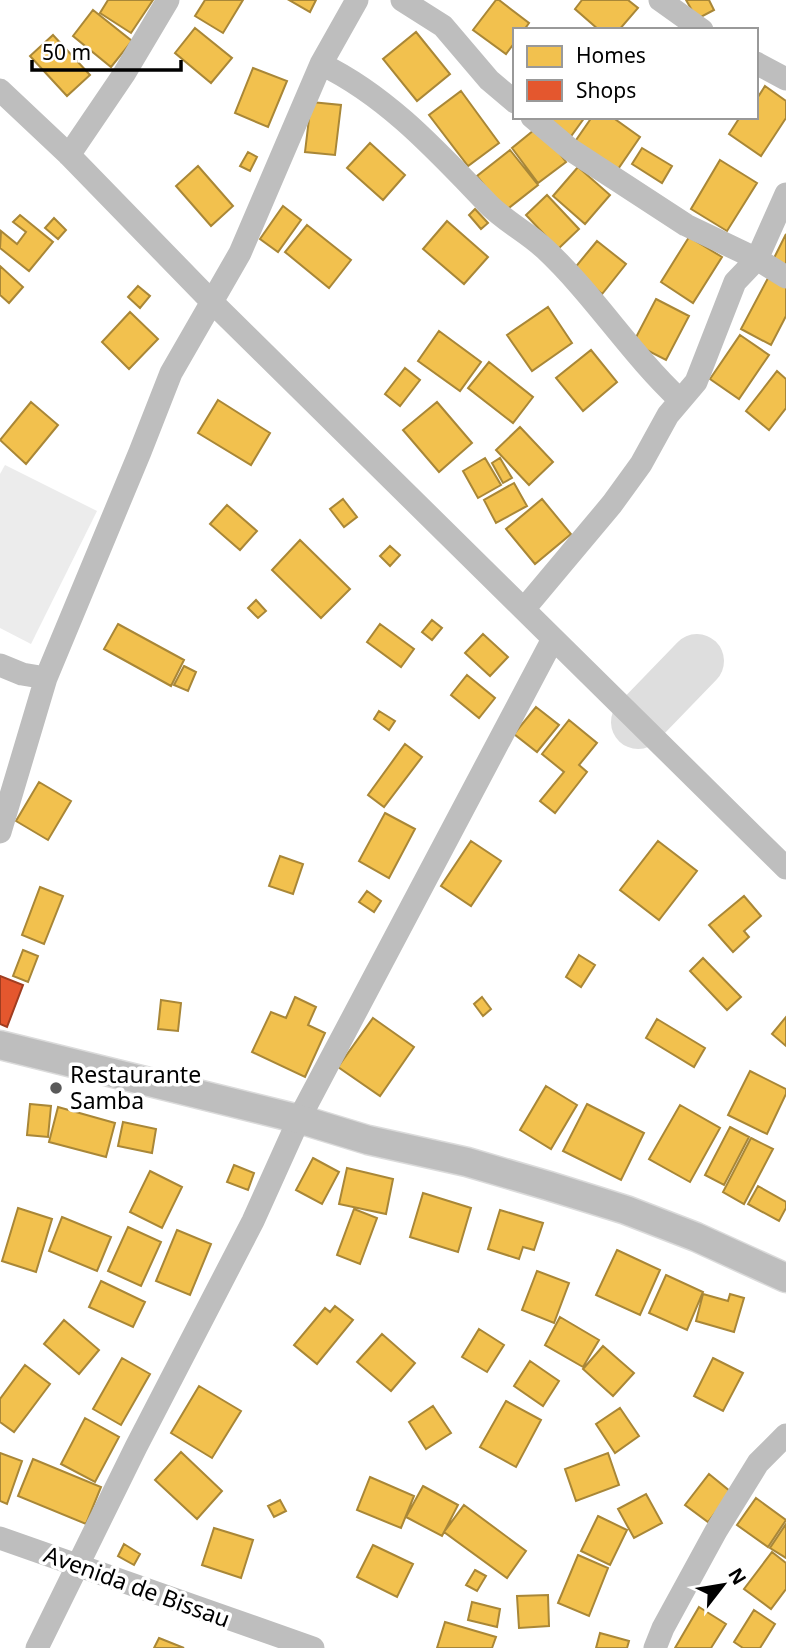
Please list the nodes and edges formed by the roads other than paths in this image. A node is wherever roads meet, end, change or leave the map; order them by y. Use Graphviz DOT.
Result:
graph roads {
  1 [pos="168,0"];
  2 [pos="356,0"];
  3 [pos="402,0"];
  4 [pos="660,0"];
  5 [pos="699,28"];
  6 [pos="321,64"];
  7 [pos="758,64"];
  8 [pos="786,79"];
  9 [pos="0,90"];
  10 [pos="513,100"];
  11 [pos="535,119"];
  12 [pos="69,155"];
  13 [pos="786,194"];
  14 [pos="757,259"];
  15 [pos="786,277"];
  16 [pos="212,302"];
  17 [pos="679,399"];
  18 [pos="524,609"];
  19 [pos="553,639"];
  20 [pos="0,665"];
  21 [pos="46,678"];
  22 [pos="0,832"];
  23 [pos="786,868"];
  24 [pos="0,1045"];
  25 [pos="299,1119"];
  26 [pos="786,1278"];
  27 [pos="786,1435"];
  28 [pos="0,1538"];
  29 [pos="79,1566"];
  30 [pos="37,1648"];
  31 [pos="313,1648"];
  32 [pos="655,1648"];
  1 -- 12 [label="street"];
  2 -- 6 [label="street"];
  3 -- 10 [label="street"];
  4 -- 5 [label="street"];
  6 -- 16 [label="street"];
  6 -- 17 [label="street"];
  7 -- 8 [label="street"];
  9 -- 12 [label="street"];
  11 -- 14 [label="street"];
  12 -- 16 [label="street"];
  13 -- 14 [label="street"];
  14 -- 15 [label="street"];
  14 -- 17 [label="street"];
  16 -- 18 [label="street"];
  16 -- 21 [label="street"];
  17 -- 18 [label="street"];
  18 -- 19 [label="street"];
  19 -- 23 [label="street"];
  19 -- 25 [label="street"];
  20 -- 21 [label="street"];
  21 -- 22 [label="street"];
  24 -- 25 [label="main road"];
  25 -- 26 [label="main road"];
  25 -- 29 [label="street"];
  27 -- 32 [label="street"];
  28 -- 29 [label="street, Avenida de Bissau"];
  29 -- 30 [label="street"];
  29 -- 31 [label="street, Avenida de Bissau"];
}
